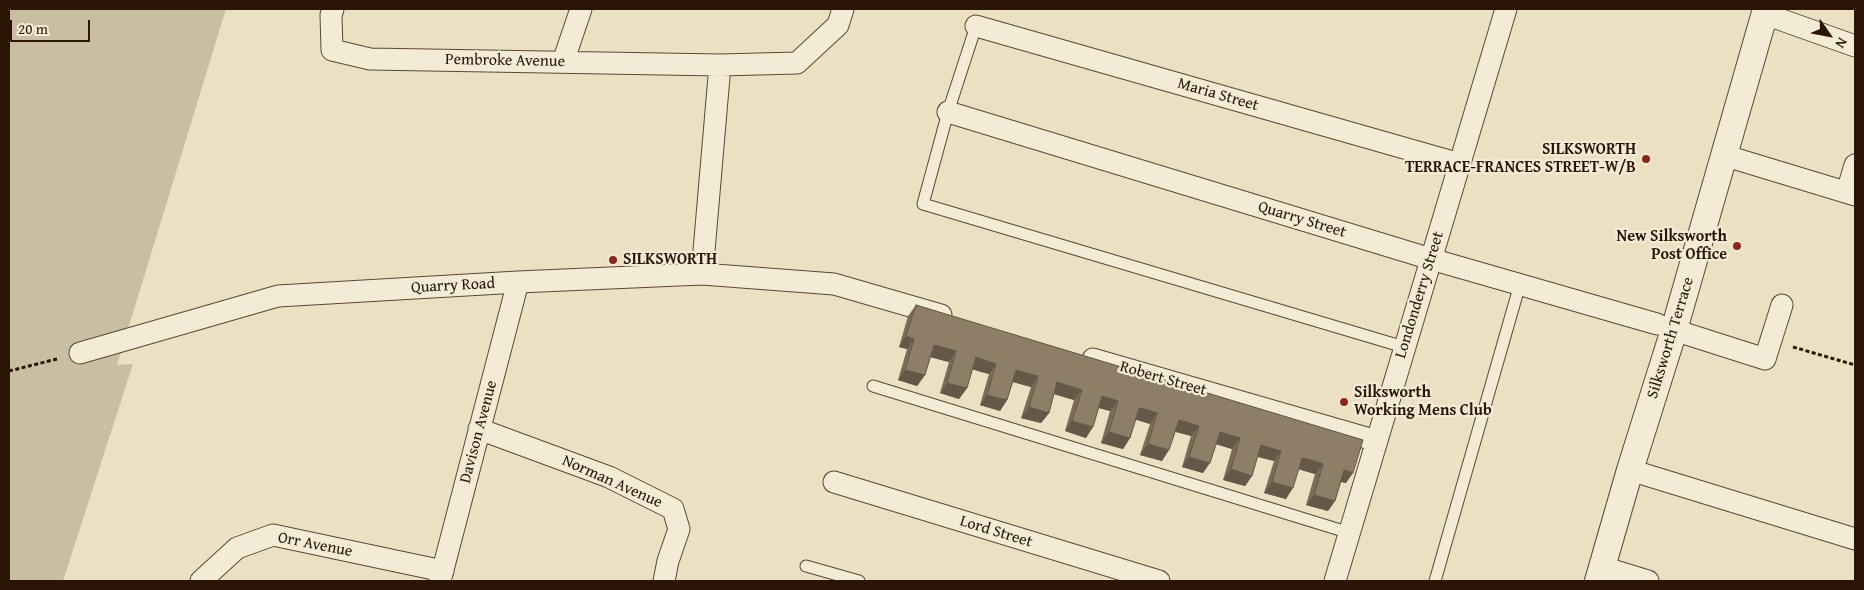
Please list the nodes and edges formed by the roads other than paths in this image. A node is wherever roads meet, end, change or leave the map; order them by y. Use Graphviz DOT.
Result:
graph roads {
  1 [pos="333,9"];
  2 [pos="581,9"];
  3 [pos="843,9"];
  4 [pos="1506,9"];
  5 [pos="1766,12"];
  6 [pos="976,26"];
  7 [pos="1855,46"];
  8 [pos="563,62"];
  9 [pos="720,65"];
  10 [pos="948,112"];
  11 [pos="1723,155"];
  12 [pos="1460,164"];
  13 [pos="1855,165"];
  14 [pos="1851,194"];
  15 [pos="1431,259"];
  16 [pos="702,274"];
  17 [pos="518,282"];
  18 [pos="1520,284"];
  19 [pos="1782,305"];
  20 [pos="958,320"];
  21 [pos="1666,327"];
  22 [pos="1404,347"];
  23 [pos="80,353"];
  24 [pos="1072,353"];
  25 [pos="873,386"];
  26 [pos="479,429"];
  27 [pos="1377,441"];
  28 [pos="1630,470"];
  29 [pos="834,482"];
  30 [pos="1350,533"];
  31 [pos="1855,539"];
  32 [pos="806,566"];
  33 [pos="1600,574"];
  34 [pos="441,576"];
  35 [pos="201,581"];
  36 [pos="664,581"];
  37 [pos="859,581"];
  38 [pos="1159,581"];
  39 [pos="1336,581"];
  40 [pos="1435,581"];
  41 [pos="1648,581"];
  1 -- 8 [label="street, Pembroke Avenue"];
  2 -- 8 [label="street"];
  3 -- 9 [label="street, Pembroke Avenue"];
  4 -- 12 [label="street, Londonderry Street"];
  5 -- 7 [label="street"];
  5 -- 11 [label="street, Silksworth Terrace"];
  6 -- 10 [label="lane"];
  6 -- 12 [label="street, Maria Street"];
  8 -- 9 [label="street, Pembroke Avenue"];
  9 -- 16 [label="street"];
  10 -- 15 [label="street, Quarry Street"];
  10 -- 22 [label="lane"];
  11 -- 14 [label="street"];
  11 -- 21 [label="street, Silksworth Terrace"];
  12 -- 15 [label="street, Londonderry Street"];
  13 -- 14 [label="street"];
  15 -- 18 [label="street, Quarry Street"];
  15 -- 22 [label="street, Londonderry Street"];
  16 -- 17 [label="street, Quarry Road"];
  16 -- 20 [label="street, Quarry Road"];
  17 -- 23 [label="street, Quarry Road"];
  17 -- 26 [label="street, Davison Avenue"];
  18 -- 21 [label="street, Quarry Street"];
  18 -- 40 [label="lane"];
  19 -- 21 [label="street, Quarry Street"];
  21 -- 28 [label="street, Silksworth Terrace"];
  22 -- 27 [label="street, Londonderry Street"];
  24 -- 27 [label="street, Robert Street"];
  25 -- 30 [label="lane"];
  26 -- 34 [label="street, Davison Avenue"];
  26 -- 36 [label="street, Norman Avenue"];
  27 -- 30 [label="street, Londonderry Street"];
  28 -- 31 [label="street"];
  28 -- 33 [label="street, Silksworth Terrace"];
  29 -- 38 [label="street, Lord Street"];
  30 -- 39 [label="street, Londonderry Street"];
  32 -- 37 [label="lane"];
  33 -- 41 [label="street"];
  34 -- 35 [label="street, Orr Avenue"];
}
